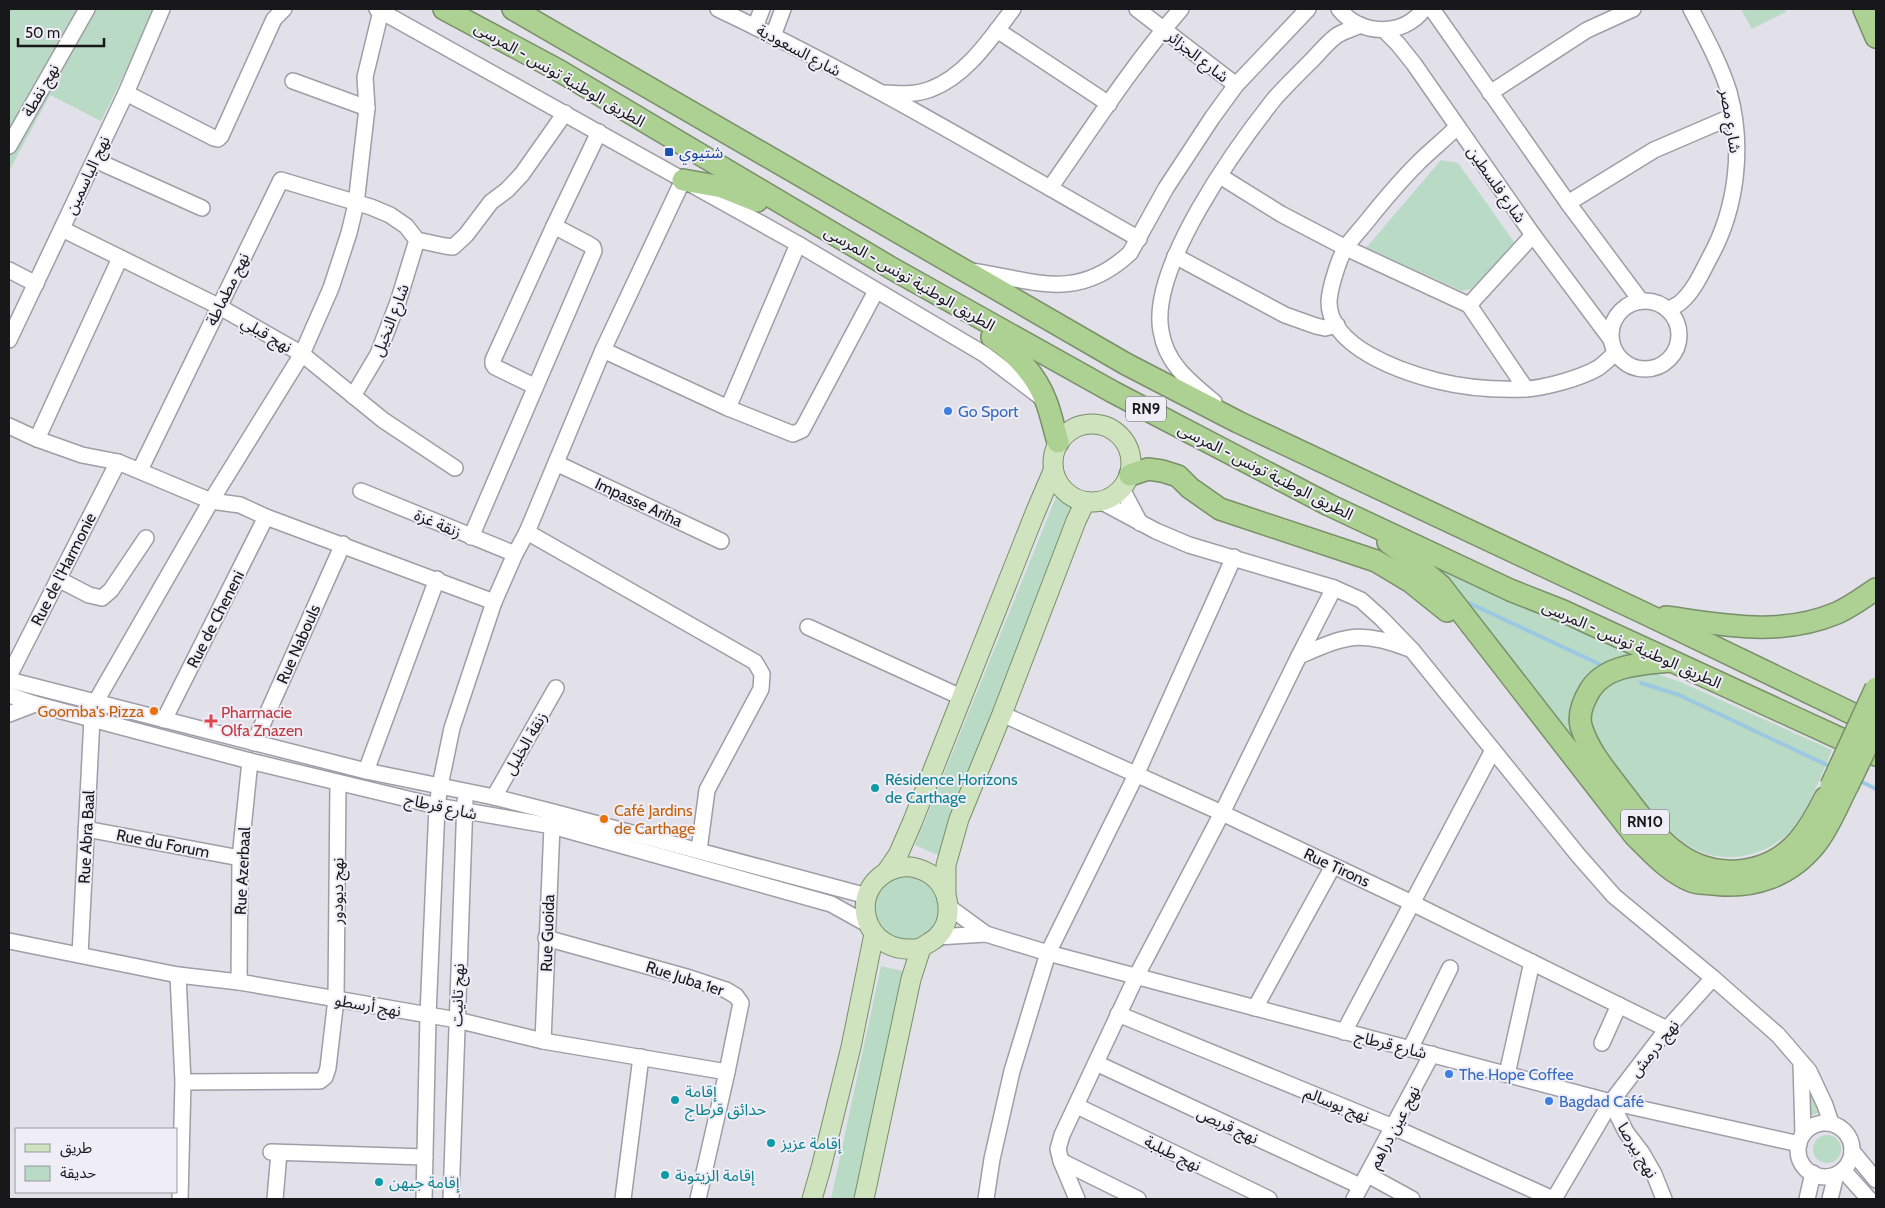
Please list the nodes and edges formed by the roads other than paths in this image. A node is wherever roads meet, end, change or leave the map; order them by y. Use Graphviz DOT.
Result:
graph roads {
  1 [pos="87,9"];
  2 [pos="162,9"];
  3 [pos="284,9"];
  4 [pos="444,9"];
  5 [pos="512,9"];
  6 [pos="718,9"];
  7 [pos="762,9"];
  8 [pos="783,9"];
  9 [pos="1013,9"];
  10 [pos="1136,9"];
  11 [pos="1181,9"];
  12 [pos="1308,9"];
  13 [pos="1339,9"];
  14 [pos="1424,9"];
  15 [pos="1432,9"];
  16 [pos="1633,9"];
  17 [pos="1691,9"];
  18 [pos="1864,9"];
  19 [pos="379,10"];
  20 [pos="1360,25"];
  21 [pos="755,26"];
  22 [pos="1163,29"];
  23 [pos="997,30"];
  24 [pos="1384,30"];
  25 [pos="772,36"];
  26 [pos="1876,37"];
  27 [pos="293,81"];
  28 [pos="1236,85"];
  29 [pos="126,93"];
  30 [pos="880,93"];
  31 [pos="1490,93"];
  32 [pos="1109,104"];
  33 [pos="367,108"];
  34 [pos="565,113"];
  35 [pos="1733,116"];
  36 [pos="1458,127"];
  37 [pos="599,132"];
  38 [pos="9,146"];
  39 [pos="95,160"];
  40 [pos="1220,176"];
  41 [pos="683,180"];
  42 [pos="1050,188"];
  43 [pos="1568,202"];
  44 [pos="356,204"];
  45 [pos="202,208"];
  46 [pos="816,224"];
  47 [pos="554,226"];
  48 [pos="62,229"];
  49 [pos="1533,235"];
  50 [pos="1139,239"];
  51 [pos="417,240"];
  52 [pos="798,244"];
  53 [pos="1346,248"];
  54 [pos="1175,256"];
  55 [pos="120,258"];
  56 [pos="893,269"];
  57 [pos="9,270"];
  58 [pos="965,270"];
  59 [pos="36,284"];
  60 [pos="876,291"];
  61 [pos="1641,301"];
  62 [pos="1469,305"];
  63 [pos="218,306"];
  64 [pos="1668,310"];
  65 [pos="1337,325"];
  66 [pos="1610,338"];
  67 [pos="9,340"];
  68 [pos="603,350"];
  69 [pos="1615,353"];
  70 [pos="302,354"];
  71 [pos="534,386"];
  72 [pos="1526,389"];
  73 [pos="353,396"];
  74 [pos="1046,401"];
  75 [pos="728,408"];
  76 [pos="1238,422"];
  77 [pos="9,426"];
  78 [pos="37,439"];
  79 [pos="1058,442"];
  80 [pos="118,462"];
  81 [pos="556,463"];
  82 [pos="455,468"];
  83 [pos="140,470"];
  84 [pos="1053,471"];
  85 [pos="1126,482"];
  86 [pos="360,491"];
  87 [pos="211,501"];
  88 [pos="1093,502"];
  89 [pos="1329,504"];
  90 [pos="266,517"];
  91 [pos="1140,523"];
  92 [pos="527,532"];
  93 [pos="471,537"];
  94 [pos="146,538"];
  95 [pos="721,541"];
  96 [pos="342,544"];
  97 [pos="515,554"];
  98 [pos="1234,557"];
  99 [pos="58,579"];
  100 [pos="437,579"];
  101 [pos="1334,588"];
  102 [pos="1876,589"];
  103 [pos="494,602"];
  104 [pos="1646,614"];
  105 [pos="808,627"];
  106 [pos="1412,650"];
  107 [pos="1299,656"];
  108 [pos="1670,661"];
  109 [pos="9,678"];
  110 [pos="1517,684"];
  111 [pos="556,688"];
  112 [pos="1876,688"];
  113 [pos="1810,694"];
  114 [pos="9,695"];
  115 [pos="961,697"];
  116 [pos="95,703"];
  117 [pos="35,704"];
  118 [pos="1876,711"];
  119 [pos="9,714"];
  120 [pos="1002,714"];
  121 [pos="92,718"];
  122 [pos="164,720"];
  123 [pos="1876,726"];
  124 [pos="254,743"];
  125 [pos="1493,750"];
  126 [pos="1876,755"];
  127 [pos="250,762"];
  128 [pos="366,771"];
  129 [pos="1136,775"];
  130 [pos="338,783"];
  131 [pos="440,786"];
  132 [pos="1840,786"];
  133 [pos="466,792"];
  134 [pos="494,798"];
  135 [pos="437,806"];
  136 [pos="463,811"];
  137 [pos="1222,813"];
  138 [pos="552,826"];
  139 [pos="86,829"];
  140 [pos="699,850"];
  141 [pos="240,858"];
  142 [pos="1334,866"];
  143 [pos="887,871"];
  144 [pos="867,896"];
  145 [pos="948,901"];
  146 [pos="1412,903"];
  147 [pos="871,929"];
  148 [pos="986,934"];
  149 [pos="937,937"];
  150 [pos="546,938"];
  151 [pos="9,941"];
  152 [pos="921,948"];
  153 [pos="1048,953"];
  154 [pos="80,955"];
  155 [pos="1532,962"];
  156 [pos="1450,968"];
  157 [pos="178,975"];
  158 [pos="1136,976"];
  159 [pos="1714,978"];
  160 [pos="239,982"];
  161 [pos="336,999"];
  162 [pos="1619,1004"];
  163 [pos="1255,1008"];
  164 [pos="1118,1014"];
  165 [pos="428,1015"];
  166 [pos="456,1020"];
  167 [pos="1667,1029"];
  168 [pos="1344,1032"];
  169 [pos="543,1041"];
  170 [pos="1602,1043"];
  171 [pos="1410,1049"];
  172 [pos="1432,1054"];
  173 [pos="641,1057"];
  174 [pos="1096,1063"];
  175 [pos="1802,1063"];
  176 [pos="727,1072"];
  177 [pos="1507,1074"];
  178 [pos="183,1082"];
  179 [pos="1611,1102"];
  180 [pos="1077,1106"];
  181 [pos="1831,1123"];
  182 [pos="1393,1127"];
  183 [pos="1801,1139"];
  184 [pos="1852,1151"];
  185 [pos="425,1157"];
  186 [pos="1061,1161"];
  187 [pos="1870,1168"];
  188 [pos="1839,1172"];
  189 [pos="1813,1174"];
  190 [pos="1876,1180"];
  191 [pos="1361,1187"];
  192 [pos="1557,1197"];
  193 [pos="180,1199"];
  194 [pos="275,1199"];
  195 [pos="424,1199"];
  196 [pos="451,1199"];
  197 [pos="623,1199"];
  198 [pos="698,1199"];
  199 [pos="812,1199"];
  200 [pos="864,1199"];
  201 [pos="986,1199"];
  202 [pos="1077,1199"];
  203 [pos="1138,1199"];
  204 [pos="1269,1199"];
  205 [pos="1412,1199"];
  206 [pos="1664,1199"];
  207 [pos="1807,1199"];
  208 [pos="1830,1199"];
  209 [pos="1869,1199"];
  1 -- 38 [label="street, نهج نفطة"];
  2 -- 29 [label="street, نهج الياسمين"];
  3 -- 29 [label="street"];
  4 -- 46 [label="highway, الطريق الوطنية تونس - المرسى / RN9"];
  5 -- 58 [label="highway, الطريق الوطنية تونس - المرسى / RN9"];
  6 -- 21 [label="street, شارع السعودية"];
  7 -- 21 [label="street"];
  8 -- 25 [label="street"];
  9 -- 23 [label="street"];
  10 -- 22 [label="street, شارع الجزائر"];
  11 -- 22 [label="street"];
  12 -- 28 [label="street"];
  13 -- 20 [label="street"];
  14 -- 24 [label="street"];
  15 -- 31 [label="street"];
  16 -- 31 [label="street"];
  17 -- 35 [label="street, شارع مصر"];
  18 -- 26 [label="highway"];
  19 -- 33 [label="street, Rue Abra Baal"];
  19 -- 34 [label="street"];
  20 -- 24 [label="street"];
  20 -- 40 [label="street"];
  21 -- 25 [label="street, شارع السعودية"];
  22 -- 28 [label="street, شارع الجزائر"];
  22 -- 32 [label="street"];
  23 -- 30 [label="street"];
  23 -- 32 [label="street"];
  24 -- 36 [label="street, شارع فلسطين"];
  25 -- 30 [label="street, شارع السعودية"];
  27 -- 33 [label="street"];
  28 -- 50 [label="street"];
  29 -- 39 [label="street, نهج الياسمين"];
  30 -- 42 [label="street, شارع السعودية"];
  31 -- 43 [label="street"];
  32 -- 42 [label="street"];
  33 -- 44 [label="street, Rue Abra Baal"];
  34 -- 37 [label="street"];
  34 -- 51 [label="street"];
  35 -- 43 [label="street"];
  35 -- 64 [label="street, شارع مصر"];
  36 -- 49 [label="street, شارع فلسطين"];
  36 -- 53 [label="street"];
  37 -- 41 [label="street"];
  37 -- 47 [label="street"];
  39 -- 45 [label="street"];
  39 -- 48 [label="street, نهج الياسمين"];
  40 -- 53 [label="street"];
  40 -- 54 [label="street"];
  41 -- 46 [label="highway"];
  41 -- 52 [label="street"];
  41 -- 68 [label="street"];
  42 -- 50 [label="street, شارع السعودية"];
  43 -- 61 [label="street"];
  44 -- 51 [label="street"];
  44 -- 63 [label="street, نهج مطماطة"];
  44 -- 70 [label="street, Rue Abra Baal"];
  46 -- 56 [label="highway, الطريق الوطنية تونس - المرسى / RN9"];
  47 -- 71 [label="street"];
  47 -- 71 [label="street"];
  48 -- 55 [label="street, نهج قبلي"];
  48 -- 59 [label="street, نهج الياسمين"];
  49 -- 62 [label="street"];
  49 -- 66 [label="street, شارع فلسطين"];
  50 -- 58 [label="street"];
  51 -- 73 [label="street, شارع النخيل"];
  52 -- 60 [label="street"];
  52 -- 75 [label="street"];
  53 -- 62 [label="street"];
  53 -- 65 [label="street"];
  54 -- 65 [label="street"];
  54 -- 76 [label="street"];
  55 -- 63 [label="street, نهج قبلي"];
  55 -- 78 [label="street"];
  56 -- 74 [label="highway"];
  56 -- 89 [label="highway, الطريق الوطنية تونس - المرسى / RN9"];
  57 -- 59 [label="street"];
  58 -- 76 [label="highway, الطريق الوطنية تونس - المرسى / RN9"];
  59 -- 67 [label="street, نهج الياسمين"];
  60 -- 74 [label="street"];
  60 -- 75 [label="street"];
  61 -- 64 [label="street"];
  61 -- 66 [label="street"];
  62 -- 72 [label="street"];
  63 -- 70 [label="street, نهج قبلي"];
  63 -- 83 [label="street, نهج مطماطة"];
  64 -- 69 [label="street"];
  65 -- 72 [label="street"];
  66 -- 69 [label="street"];
  68 -- 75 [label="street"];
  68 -- 81 [label="street"];
  69 -- 72 [label="street"];
  70 -- 73 [label="street, نهج قبلي"];
  70 -- 87 [label="street, Rue Abra Baal"];
  71 -- 93 [label="street"];
  73 -- 82 [label="street, نهج قبلي"];
  74 -- 79 [label="highway"];
  76 -- 104 [label="highway, الطريق الوطنية تونس - المرسى / RN9"];
  77 -- 78 [label="street"];
  78 -- 80 [label="street"];
  79 -- 84 [label="main road"];
  79 -- 85 [label="main road"];
  80 -- 83 [label="street"];
  80 -- 99 [label="street, Rue de l'Harmonie"];
  81 -- 92 [label="street"];
  81 -- 95 [label="street, Impasse Ariha"];
  83 -- 87 [label="street"];
  84 -- 88 [label="main road"];
  84 -- 115 [label="main road"];
  85 -- 88 [label="main road"];
  85 -- 91 [label="street"];
  85 -- 110 [label="highway"];
  86 -- 93 [label="street, زنقة غزة"];
  87 -- 90 [label="street"];
  87 -- 116 [label="street, Rue Abra Baal"];
  88 -- 91 [label="street"];
  88 -- 120 [label="main road"];
  89 -- 108 [label="highway, الطريق الوطنية تونس - المرسى / RN9"];
  89 -- 110 [label="highway"];
  90 -- 96 [label="street"];
  90 -- 122 [label="street, Rue de Cheneni"];
  91 -- 98 [label="street"];
  92 -- 97 [label="street"];
  92 -- 140 [label="street"];
  93 -- 97 [label="street, زنقة غزة"];
  94 -- 99 [label="street"];
  96 -- 100 [label="street"];
  96 -- 124 [label="street, Rue Nabouls"];
  97 -- 103 [label="street"];
  98 -- 101 [label="street"];
  98 -- 129 [label="street"];
  99 -- 109 [label="street, Rue de l'Harmonie"];
  100 -- 103 [label="street"];
  100 -- 128 [label="street"];
  101 -- 106 [label="street"];
  101 -- 107 [label="street"];
  102 -- 104 [label="highway"];
  103 -- 131 [label="street"];
  104 -- 113 [label="highway, الطريق الوطنية تونس - المرسى / RN9"];
  105 -- 115 [label="street"];
  106 -- 107 [label="street"];
  106 -- 125 [label="street"];
  107 -- 137 [label="street"];
  108 -- 126 [label="highway, الطريق الوطنية تونس - المرسى / RN9"];
  108 -- 132 [label="highway, RN10"];
  109 -- 116 [label="street, شارع قرطاج"];
  110 -- 132 [label="highway"];
  111 -- 134 [label="street, زنقة الخليل"];
  112 -- 132 [label="highway, RN10, bridge"];
  113 -- 118 [label="highway"];
  113 -- 123 [label="highway, الطريق الوطنية تونس - المرسى / RN9"];
  114 -- 117 [label="street, شارع قرطاج"];
  115 -- 143 [label="main road"];
  116 -- 121 [label="street, Rue Abra Baal"];
  116 -- 122 [label="street, شارع قرطاج"];
  117 -- 119 [label="street"];
  117 -- 121 [label="street, شارع قرطاج"];
  120 -- 129 [label="street, Rue Tirons"];
  120 -- 145 [label="main road"];
  121 -- 127 [label="street, شارع قرطاج"];
  121 -- 139 [label="street, Rue Abra Baal"];
  122 -- 124 [label="street, شارع قرطاج"];
  123 -- 132 [label="highway, bridge"];
  124 -- 128 [label="street, شارع قرطاج"];
  125 -- 146 [label="street"];
  125 -- 159 [label="street"];
  127 -- 130 [label="street, شارع قرطاج"];
  127 -- 141 [label="street, Rue Azerbaal"];
  128 -- 131 [label="street, شارع قرطاج"];
  129 -- 137 [label="street, Rue Tirons"];
  129 -- 153 [label="street"];
  130 -- 135 [label="street, شارع قرطاج"];
  130 -- 161 [label="street, نهج ديودور"];
  131 -- 133 [label="street, شارع قرطاج"];
  131 -- 135 [label="street"];
  133 -- 134 [label="street, شارع قرطاج"];
  133 -- 136 [label="street, نهج تانيت"];
  134 -- 140 [label="street, شارع قرطاج"];
  135 -- 136 [label="street, شارع قرطاج"];
  135 -- 165 [label="street"];
  136 -- 138 [label="street, شارع قرطاج"];
  136 -- 166 [label="street, نهج تانيت"];
  137 -- 142 [label="street, Rue Tirons"];
  137 -- 158 [label="street"];
  138 -- 147 [label="street, شارع قرطاج"];
  138 -- 150 [label="street, Rue Guoida"];
  139 -- 141 [label="street, Rue du Forum"];
  139 -- 154 [label="street, Rue Abra Baal"];
  140 -- 144 [label="street, شارع قرطاج"];
  141 -- 160 [label="street, Rue Azerbaal"];
  142 -- 146 [label="street, Rue Tirons"];
  142 -- 163 [label="street"];
  143 -- 144 [label="main road"];
  143 -- 145 [label="main road"];
  144 -- 147 [label="main road"];
  145 -- 148 [label="street, شارع قرطاج"];
  145 -- 149 [label="main road"];
  146 -- 155 [label="street, Rue Tirons"];
  146 -- 168 [label="street"];
  147 -- 152 [label="main road"];
  147 -- 199 [label="main road"];
  148 -- 149 [label="street, شارع قرطاج"];
  148 -- 153 [label="street, شارع قرطاج"];
  149 -- 152 [label="main road"];
  150 -- 169 [label="street, Rue Guoida"];
  150 -- 176 [label="street, Rue Juba 1er"];
  151 -- 154 [label="street, نهج أرسطو"];
  152 -- 200 [label="main road"];
  153 -- 158 [label="street, شارع قرطاج"];
  153 -- 201 [label="street"];
  154 -- 157 [label="street, نهج أرسطو"];
  155 -- 162 [label="street, Rue Tirons"];
  155 -- 177 [label="street"];
  156 -- 171 [label="street"];
  157 -- 160 [label="street, نهج أرسطو"];
  157 -- 178 [label="street"];
  158 -- 163 [label="street, شارع قرطاج"];
  158 -- 164 [label="street"];
  159 -- 167 [label="street, نهج درمش"];
  159 -- 175 [label="street"];
  160 -- 161 [label="street, نهج أرسطو"];
  161 -- 165 [label="street, نهج أرسطو"];
  161 -- 178 [label="street, نهج ديودور"];
  162 -- 167 [label="street, Rue Tirons"];
  162 -- 170 [label="street"];
  163 -- 168 [label="street, شارع قرطاج"];
  164 -- 174 [label="street"];
  164 -- 182 [label="street, نهج بوسالم"];
  165 -- 166 [label="street, نهج أرسطو"];
  165 -- 185 [label="street"];
  166 -- 169 [label="street, نهج أرسطو"];
  166 -- 196 [label="street, نهج تانيت"];
  167 -- 179 [label="street, نهج درمش"];
  168 -- 171 [label="street, شارع قرطاج"];
  169 -- 173 [label="street, نهج أرسطو"];
  171 -- 172 [label="street, شارع قرطاج"];
  172 -- 177 [label="street, شارع قرطاج"];
  172 -- 182 [label="street, نهج عين دراهم"];
  173 -- 176 [label="street, نهج أرسطو"];
  173 -- 197 [label="street"];
  174 -- 180 [label="street"];
  174 -- 191 [label="street, نهج قربص"];
  175 -- 181 [label="street"];
  175 -- 183 [label="street"];
  176 -- 198 [label="street, Rue Juba 1er"];
  177 -- 179 [label="street, شارع قرطاج"];
  178 -- 193 [label="street"];
  179 -- 183 [label="street, شارع قرطاج"];
  179 -- 192 [label="street, نهج درمش"];
  179 -- 206 [label="street, نهج بيرصا"];
  180 -- 186 [label="street"];
  180 -- 204 [label="street, نهج طبلبة"];
  181 -- 183 [label="street"];
  181 -- 184 [label="street"];
  182 -- 191 [label="street, نهج عين دراهم"];
  182 -- 192 [label="street, نهج بوسالم"];
  183 -- 189 [label="street"];
  184 -- 187 [label="street"];
  184 -- 188 [label="street"];
  185 -- 194 [label="street"];
  185 -- 195 [label="street"];
  186 -- 202 [label="street"];
  186 -- 203 [label="street"];
  187 -- 190 [label="street"];
  188 -- 189 [label="street"];
  188 -- 208 [label="street"];
  188 -- 209 [label="street"];
  189 -- 207 [label="street"];
  191 -- 205 [label="street, نهج قربص"];
}
